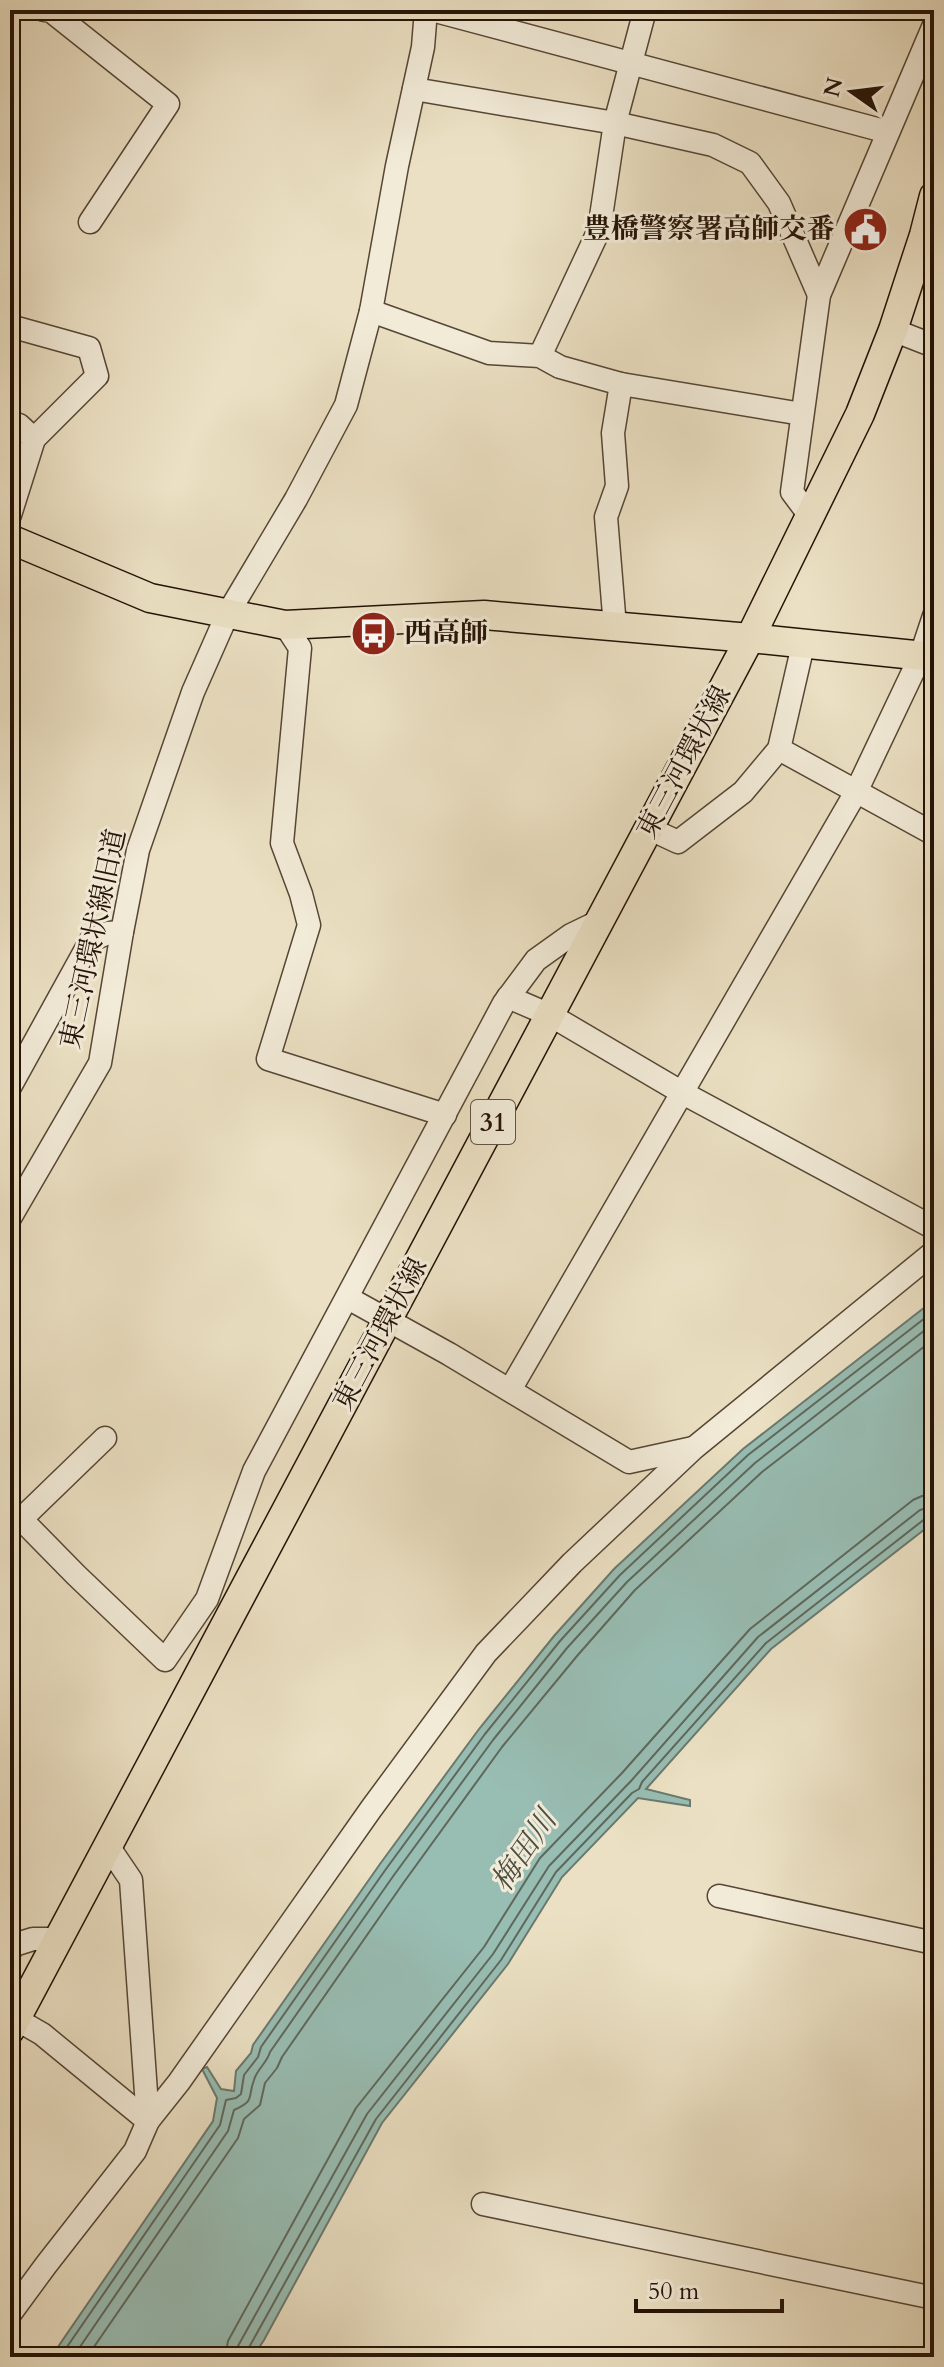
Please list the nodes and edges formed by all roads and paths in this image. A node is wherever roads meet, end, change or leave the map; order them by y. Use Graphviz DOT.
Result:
graph roads {
  1 [pos="48,10"];
  2 [pos="429,10"];
  3 [pos="645,10"];
  4 [pos="934,25"];
  5 [pos="631,63"];
  6 [pos="414,89"];
  7 [pos="615,123"];
  8 [pos="888,132"];
  9 [pos="934,196"];
  10 [pos="90,222"];
  11 [pos="819,295"];
  12 [pos="371,311"];
  13 [pos="10,326"];
  14 [pos="893,330"];
  15 [pos="934,346"];
  16 [pos="540,356"];
  17 [pos="621,384"];
  18 [pos="802,414"];
  19 [pos="10,423"];
  20 [pos="34,439"];
  21 [pos="10,515"];
  22 [pos="810,516"];
  23 [pos="10,539"];
  24 [pos="227,615"];
  25 [pos="934,616"];
  26 [pos="285,625"];
  27 [pos="615,627"];
  28 [pos="750,638"];
  29 [pos="803,645"];
  30 [pos="928,656"];
  31 [pos="779,749"];
  32 [pos="856,792"];
  33 [pos="648,828"];
  34 [pos="934,834"];
  35 [pos="598,922"];
  36 [pos="122,932"];
  37 [pos="508,997"];
  38 [pos="550,1015"];
  39 [pos="10,1087"];
  40 [pos="681,1092"];
  41 [pos="445,1115"];
  42 [pos="10,1218"];
  43 [pos="934,1228"];
  44 [pos="934,1252"];
  45 [pos="348,1298"];
  46 [pos="386,1321"];
  47 [pos="510,1390"];
  48 [pos="105,1438"];
  49 [pos="694,1448"];
  50 [pos="16,1524"];
  51 [pos="108,1846"];
  52 [pos="719,1896"];
  53 [pos="58,1939"];
  54 [pos="934,1943"];
  55 [pos="10,1951"];
  56 [pos="13,2024"];
  57 [pos="148,2121"];
  58 [pos="483,2204"];
  59 [pos="934,2298"];
  60 [pos="10,2314"];
  1 -- 10 [label="street"];
  2 -- 5 [label="street"];
  2 -- 6 [label="street, 東三河環状線旧道"];
  3 -- 5 [label="street"];
  4 -- 8 [label="street"];
  5 -- 7 [label="street"];
  5 -- 8 [label="street"];
  6 -- 7 [label="street"];
  6 -- 12 [label="street, 東三河環状線旧道"];
  7 -- 11 [label="street"];
  7 -- 16 [label="street"];
  8 -- 11 [label="street"];
  9 -- 14 [label="main road, 東三河環状線 / 31"];
  11 -- 18 [label="street"];
  12 -- 16 [label="street"];
  12 -- 24 [label="street, 東三河環状線旧道"];
  13 -- 20 [label="street"];
  14 -- 15 [label="street"];
  14 -- 22 [label="main road, 東三河環状線 / 31"];
  16 -- 17 [label="street"];
  17 -- 18 [label="street"];
  17 -- 27 [label="street"];
  18 -- 22 [label="street"];
  19 -- 20 [label="street"];
  20 -- 21 [label="street"];
  22 -- 28 [label="main road, 東三河環状線 / 31"];
  23 -- 24 [label="main road"];
  24 -- 26 [label="main road"];
  24 -- 36 [label="street, 東三河環状線旧道"];
  25 -- 30 [label="street"];
  26 -- 27 [label="main road"];
  26 -- 41 [label="street"];
  27 -- 28 [label="main road"];
  28 -- 29 [label="main road"];
  28 -- 33 [label="main road, 東三河環状線 / 31"];
  29 -- 30 [label="main road"];
  29 -- 31 [label="street"];
  30 -- 32 [label="street"];
  31 -- 32 [label="street"];
  31 -- 33 [label="street"];
  32 -- 34 [label="street"];
  32 -- 40 [label="street"];
  33 -- 35 [label="main road, 東三河環状線 / 31"];
  35 -- 37 [label="street"];
  35 -- 38 [label="main road, 東三河環状線 / 31"];
  36 -- 39 [label="street"];
  36 -- 42 [label="street, 東三河環状線旧道"];
  37 -- 38 [label="street"];
  37 -- 41 [label="street"];
  38 -- 40 [label="street"];
  38 -- 46 [label="main road, 東三河環状線 / 31"];
  40 -- 43 [label="street"];
  40 -- 47 [label="street"];
  41 -- 45 [label="street"];
  44 -- 49 [label="street"];
  45 -- 46 [label="street"];
  45 -- 50 [label="street"];
  46 -- 47 [label="street"];
  46 -- 51 [label="main road, 東三河環状線 / 31"];
  47 -- 49 [label="street"];
  48 -- 50 [label="street"];
  49 -- 57 [label="street"];
  51 -- 53 [label="main road, 東三河環状線 / 31"];
  51 -- 57 [label="street"];
  52 -- 54 [label="street"];
  53 -- 55 [label="street"];
  53 -- 56 [label="main road, 東三河環状線 / 31"];
  56 -- 57 [label="street"];
  57 -- 60 [label="street"];
  58 -- 59 [label="street"];
}
